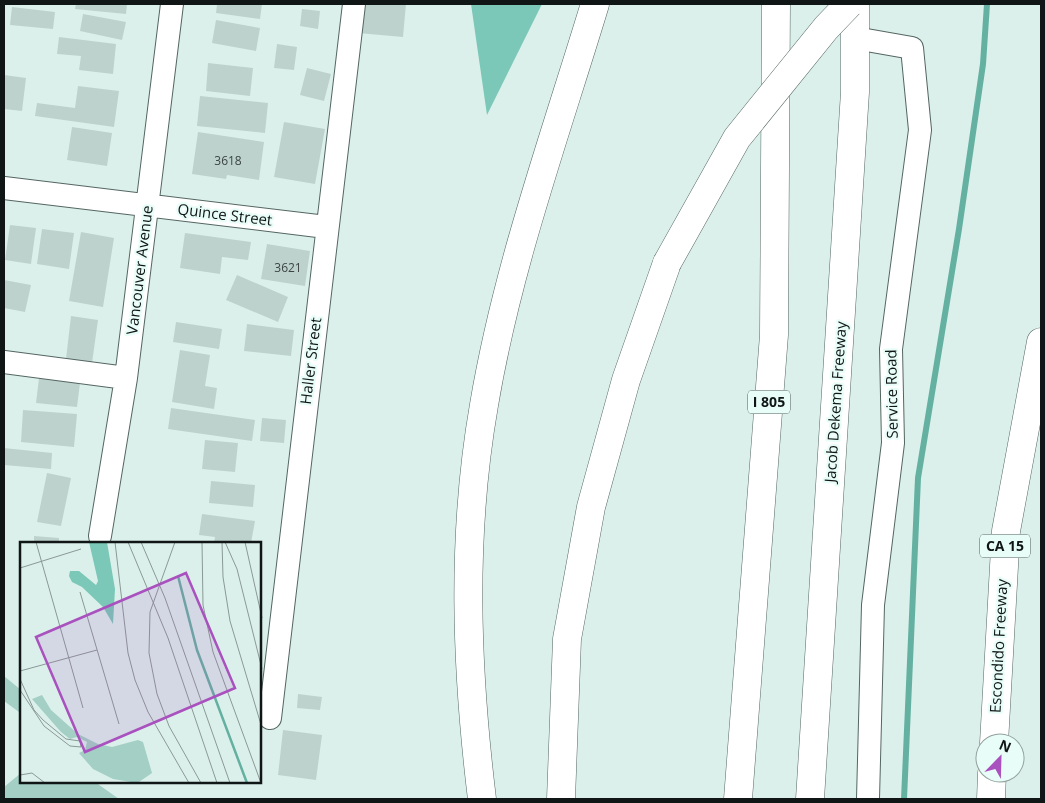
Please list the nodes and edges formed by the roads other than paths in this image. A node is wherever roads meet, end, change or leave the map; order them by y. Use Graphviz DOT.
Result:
graph roads {
  1 [pos="172,4"];
  2 [pos="354,4"];
  3 [pos="595,4"];
  4 [pos="776,4"];
  5 [pos="849,4"];
  6 [pos="855,4"];
  7 [pos="855,38"];
  8 [pos="4,188"];
  9 [pos="148,207"];
  10 [pos="326,227"];
  11 [pos="1041,342"];
  12 [pos="4,362"];
  13 [pos="126,378"];
  14 [pos="100,536"];
  15 [pos="270,718"];
  16 [pos="995,733"];
  17 [pos="992,783"];
  18 [pos="482,799"];
  19 [pos="562,799"];
  20 [pos="738,799"];
  21 [pos="810,799"];
  22 [pos="868,799"];
  23 [pos="991,799"];
  1 -- 9 [label="street, Vancouver Avenue"];
  2 -- 10 [label="street, Haller Street"];
  3 -- 18 [label="highway"];
  4 -- 20 [label="highway, I 805"];
  5 -- 19 [label="highway, bridge"];
  6 -- 7 [label="highway, Jacob Dekema Freeway"];
  7 -- 21 [label="highway, Jacob Dekema Freeway"];
  7 -- 22 [label="street, Service Road"];
  8 -- 9 [label="street, Quince Street"];
  9 -- 10 [label="street, Quince Street"];
  9 -- 13 [label="street, Vancouver Avenue"];
  10 -- 15 [label="street, Haller Street"];
  11 -- 16 [label="highway, Escondido Freeway / CA 15"];
  12 -- 13 [label="street"];
  13 -- 14 [label="street, Vancouver Avenue"];
  17 -- 23 [label="highway"];
}
